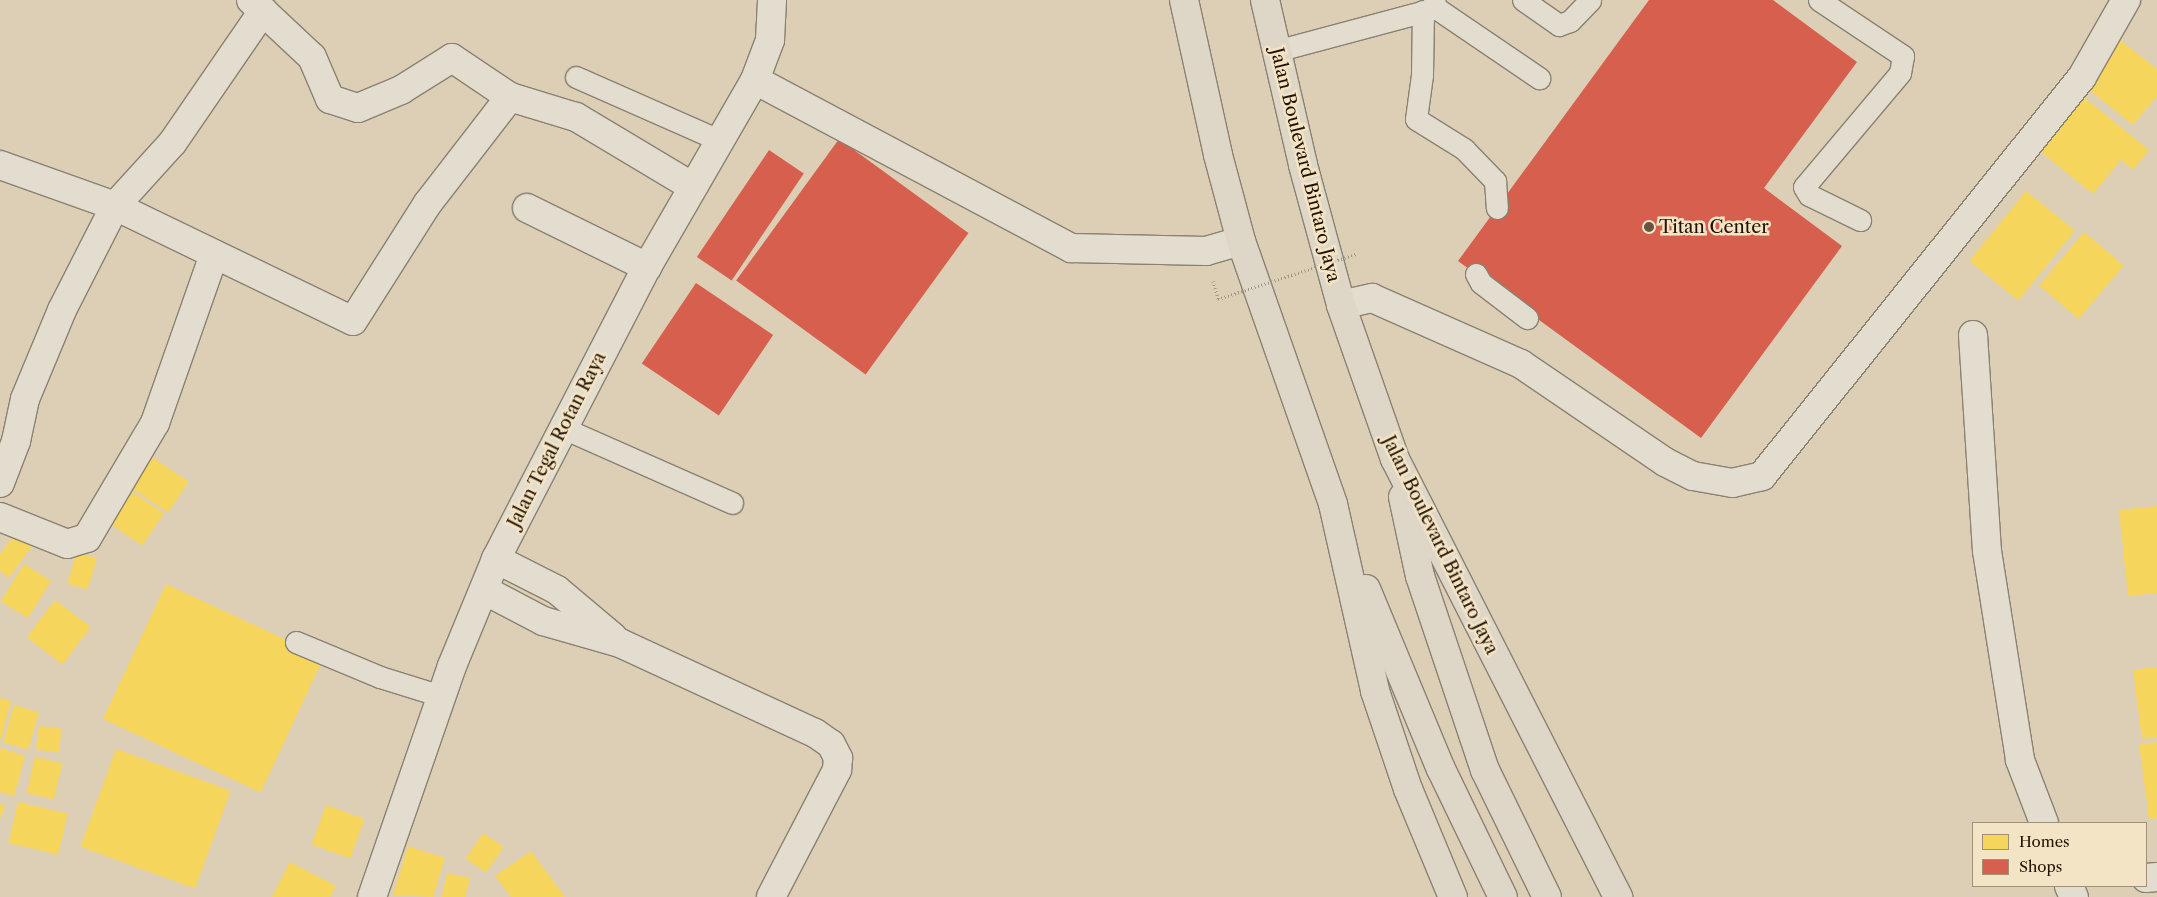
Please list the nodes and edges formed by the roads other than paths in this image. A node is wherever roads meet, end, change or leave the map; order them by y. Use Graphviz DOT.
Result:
graph roads {
  1 [pos="772,0"];
  2 [pos="1184,0"];
  3 [pos="1265,0"];
  4 [pos="1523,0"];
  5 [pos="1590,0"];
  6 [pos="1819,0"];
  7 [pos="2126,0"];
  8 [pos="257,6"];
  9 [pos="1431,6"];
  10 [pos="1276,51"];
  11 [pos="576,77"];
  12 [pos="1539,78"];
  13 [pos="755,80"];
  14 [pos="510,97"];
  15 [pos="721,141"];
  16 [pos="0,165"];
  17 [pos="693,187"];
  18 [pos="115,206"];
  19 [pos="527,208"];
  20 [pos="1497,208"];
  21 [pos="1860,220"];
  22 [pos="1241,241"];
  23 [pos="217,256"];
  24 [pos="647,267"];
  25 [pos="1476,274"];
  26 [pos="1341,305"];
  27 [pos="1527,318"];
  28 [pos="1973,335"];
  29 [pos="563,428"];
  30 [pos="1394,459"];
  31 [pos="0,483"];
  32 [pos="732,503"];
  33 [pos="1333,504"];
  34 [pos="0,517"];
  35 [pos="496,559"];
  36 [pos="484,590"];
  37 [pos="296,642"];
  38 [pos="620,642"];
  39 [pos="441,696"];
  40 [pos="2044,822"];
  41 [pos="372,897"];
  42 [pos="771,897"];
  43 [pos="1453,897"];
  44 [pos="1503,897"];
  45 [pos="1547,897"];
  46 [pos="1618,897"];
  1 -- 13 [label="street, Jalan Tegal Rotan Raya"];
  2 -- 22 [label="main road"];
  3 -- 10 [label="main road, Jalan Boulevard Bintaro Jaya"];
  4 -- 5 [label="lane"];
  6 -- 21 [label="lane"];
  7 -- 26 [label="street"];
  8 -- 14 [label="street"];
  8 -- 18 [label="street"];
  9 -- 10 [label="lane"];
  9 -- 12 [label="lane"];
  9 -- 20 [label="lane"];
  10 -- 26 [label="main road, Jalan Boulevard Bintaro Jaya"];
  11 -- 15 [label="lane"];
  13 -- 15 [label="street, Jalan Tegal Rotan Raya"];
  13 -- 22 [label="street"];
  14 -- 17 [label="street"];
  14 -- 23 [label="street"];
  15 -- 17 [label="street, Jalan Tegal Rotan Raya"];
  16 -- 18 [label="street"];
  17 -- 24 [label="street, Jalan Tegal Rotan Raya"];
  18 -- 23 [label="street"];
  18 -- 31 [label="street"];
  19 -- 24 [label="street"];
  22 -- 33 [label="main road"];
  23 -- 34 [label="street"];
  24 -- 29 [label="street, Jalan Tegal Rotan Raya"];
  25 -- 27 [label="lane"];
  26 -- 30 [label="main road, Jalan Boulevard Bintaro Jaya"];
  28 -- 40 [label="street"];
  29 -- 32 [label="lane"];
  29 -- 35 [label="street, Jalan Tegal Rotan Raya"];
  30 -- 45 [label="main road"];
  30 -- 46 [label="main road, Jalan Boulevard Bintaro Jaya"];
  33 -- 43 [label="main road"];
  33 -- 44 [label="main road"];
  35 -- 36 [label="street, Jalan Tegal Rotan Raya"];
  35 -- 38 [label="street"];
  36 -- 38 [label="street"];
  36 -- 39 [label="street, Jalan Tegal Rotan Raya"];
  37 -- 39 [label="lane"];
  38 -- 42 [label="street"];
  39 -- 41 [label="street, Jalan Tegal Rotan Raya"];
}
